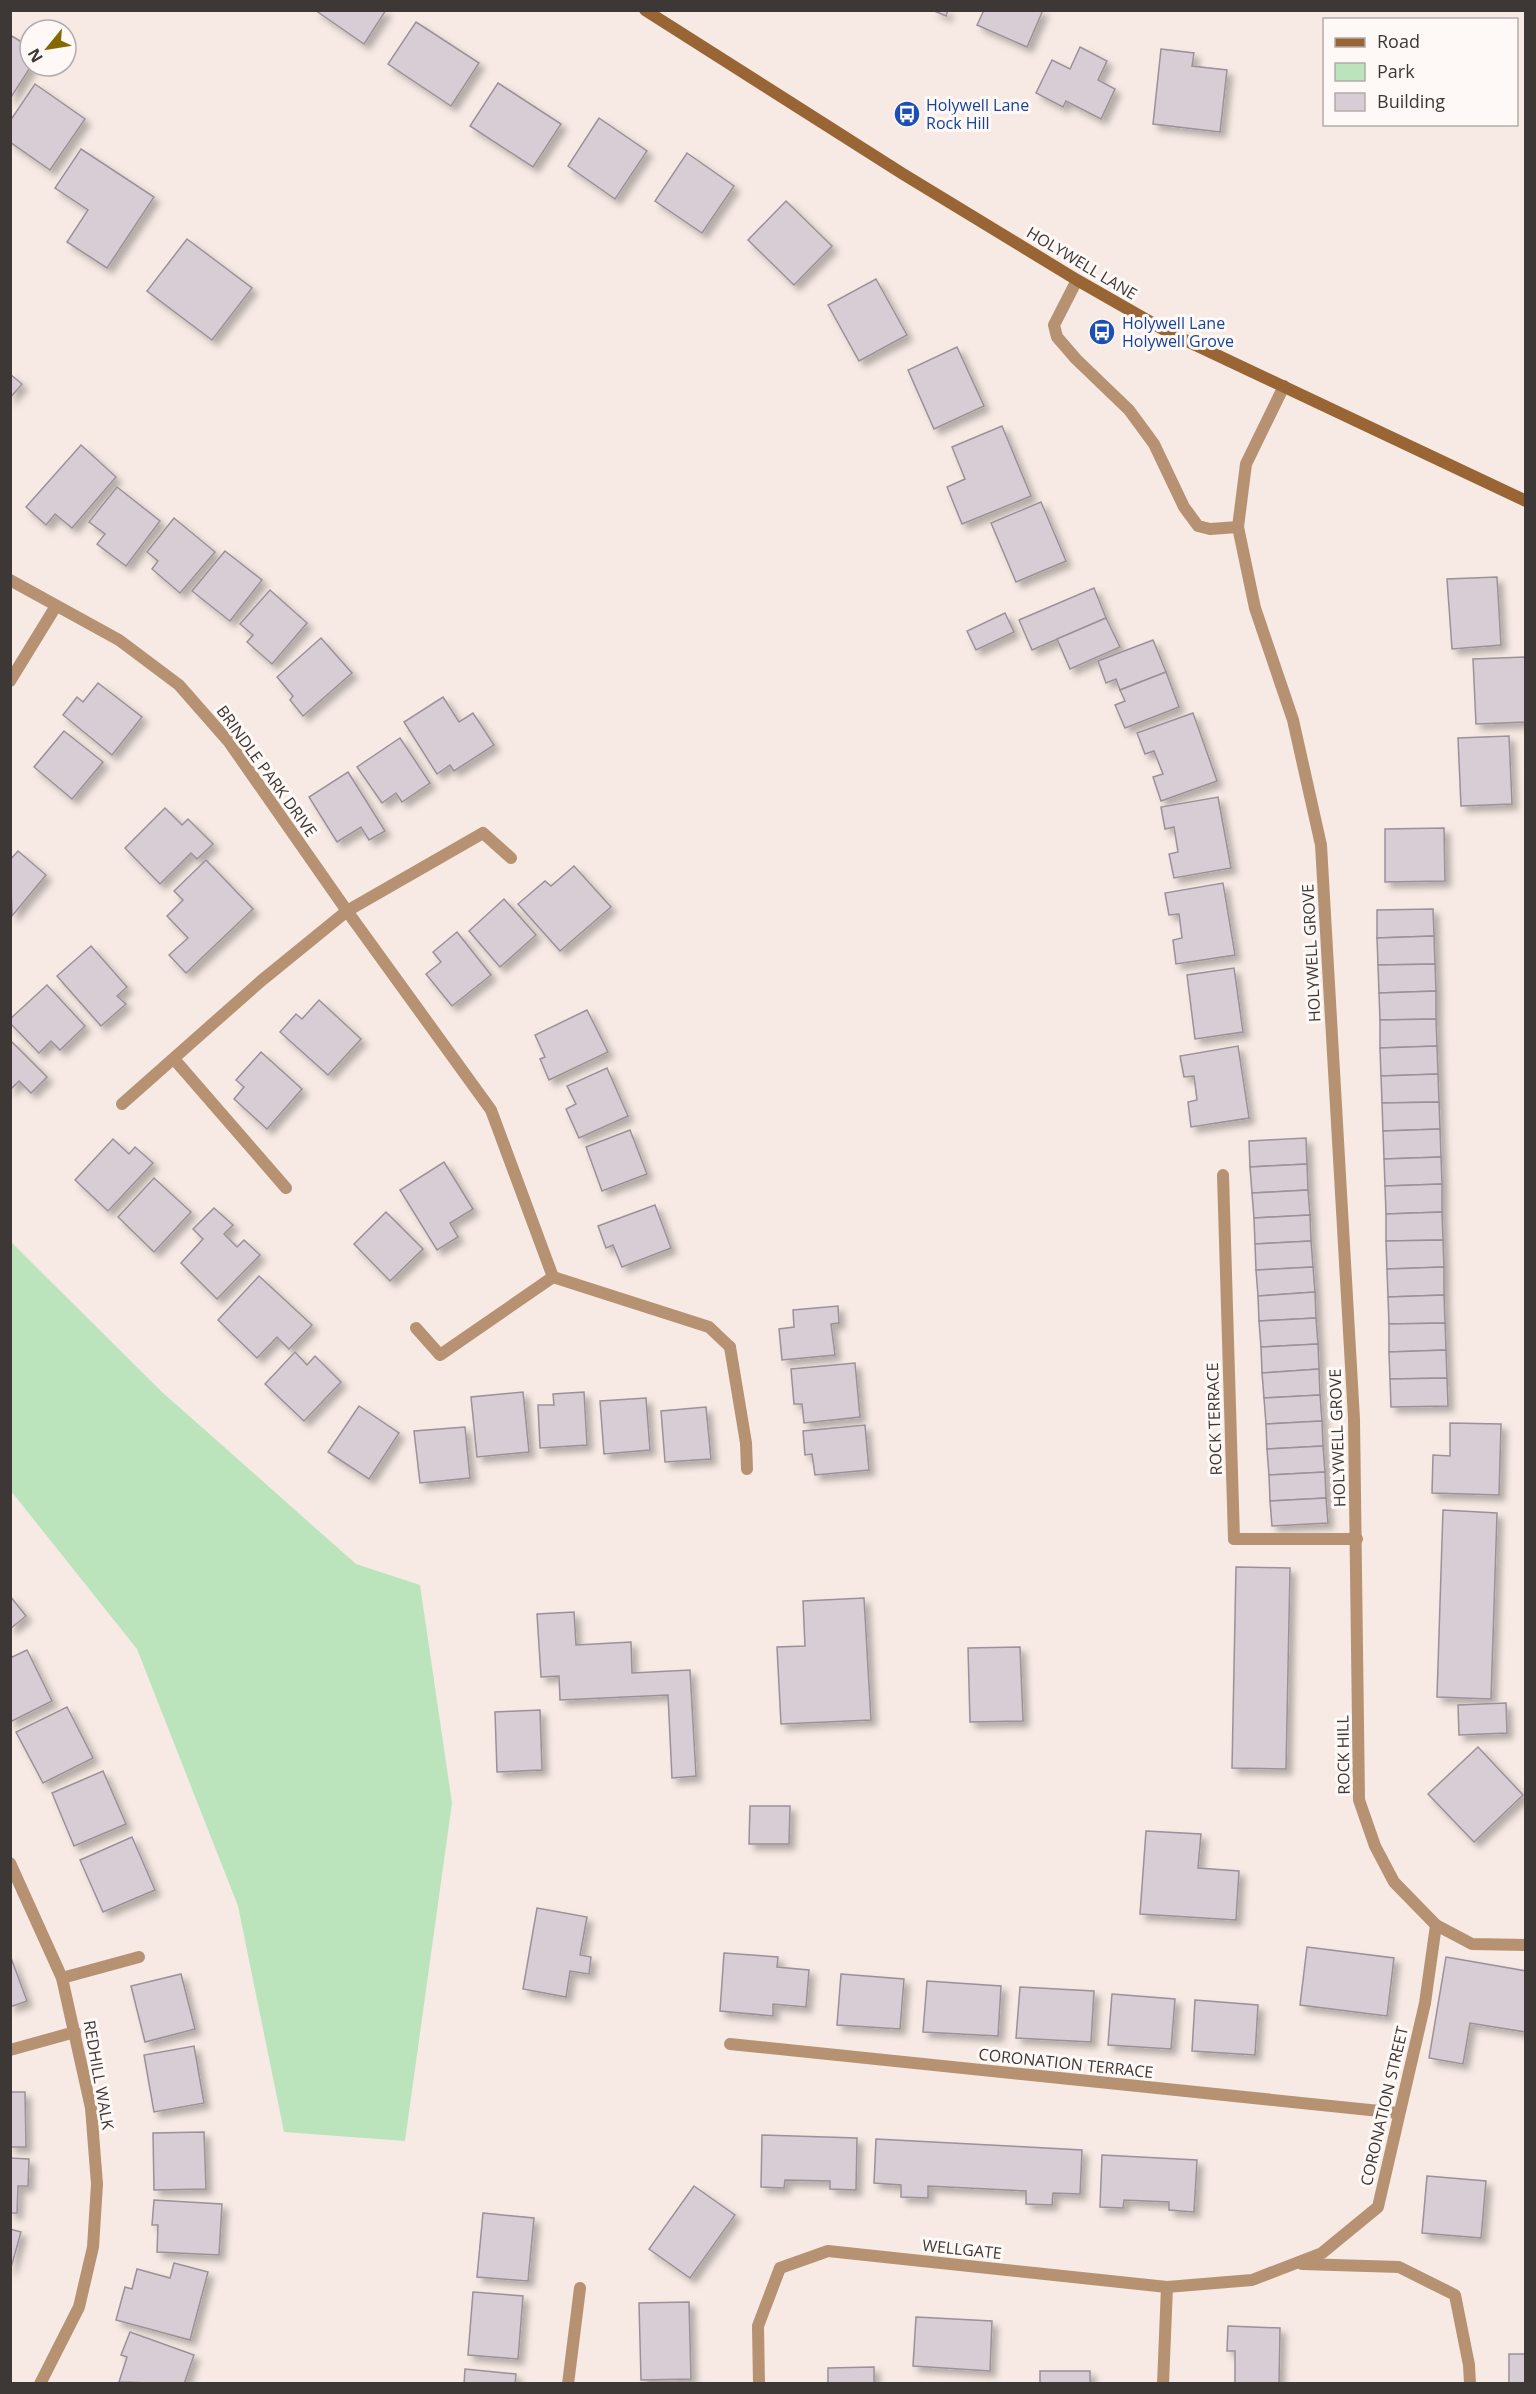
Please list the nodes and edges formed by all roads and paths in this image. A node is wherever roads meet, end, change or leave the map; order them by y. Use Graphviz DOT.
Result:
graph roads {
  1 [pos="645,10"];
  2 [pos="1077,280"];
  3 [pos="1284,386"];
  4 [pos="1526,501"];
  5 [pos="1238,527"];
  6 [pos="10,580"];
  7 [pos="56,606"];
  8 [pos="10,681"];
  9 [pos="511,858"];
  10 [pos="346,911"];
  11 [pos="174,1059"];
  12 [pos="122,1104"];
  13 [pos="1223,1175"];
  14 [pos="286,1188"];
  15 [pos="553,1276"];
  16 [pos="416,1328"];
  17 [pos="747,1469"];
  18 [pos="1357,1539"];
  19 [pos="10,1863"];
  20 [pos="1436,1925"];
  21 [pos="1526,1945"];
  22 [pos="139,1957"];
  23 [pos="62,1978"];
  24 [pos="75,2032"];
  25 [pos="729,2044"];
  26 [pos="10,2050"];
  27 [pos="1400,2113"];
  28 [pos="1294,2264"];
  29 [pos="1167,2287"];
  30 [pos="580,2288"];
  31 [pos="40,2384"];
  32 [pos="568,2384"];
  33 [pos="759,2384"];
  34 [pos="1163,2384"];
  35 [pos="1470,2384"];
  1 -- 2 [label="main road, HOLYWELL LANE"];
  2 -- 3 [label="main road, HOLYWELL LANE"];
  2 -- 5 [label="street"];
  3 -- 4 [label="main road, HOLYWELL LANE"];
  3 -- 5 [label="street, HOLYWELL GROVE"];
  5 -- 18 [label="street, HOLYWELL GROVE"];
  6 -- 7 [label="street, BRINDLE PARK DRIVE"];
  7 -- 8 [label="street"];
  7 -- 10 [label="street, BRINDLE PARK DRIVE"];
  9 -- 10 [label="street"];
  10 -- 11 [label="street"];
  10 -- 15 [label="street, BRINDLE PARK DRIVE"];
  11 -- 12 [label="street"];
  11 -- 14 [label="street"];
  13 -- 18 [label="street, ROCK TERRACE"];
  15 -- 16 [label="street"];
  15 -- 17 [label="street"];
  18 -- 20 [label="street, ROCK HILL"];
  19 -- 23 [label="street, REDHILL WALK"];
  20 -- 21 [label="street, ROCK HILL"];
  20 -- 27 [label="street, CORONATION STREET"];
  22 -- 23 [label="street"];
  23 -- 24 [label="street, REDHILL WALK"];
  24 -- 26 [label="street"];
  24 -- 31 [label="street, REDHILL WALK"];
  25 -- 27 [label="street, CORONATION TERRACE"];
  27 -- 28 [label="street, CORONATION STREET"];
  28 -- 29 [label="street, CORONATION STREET"];
  28 -- 35 [label="street"];
  29 -- 33 [label="street, WELLGATE"];
  29 -- 34 [label="street"];
  30 -- 32 [label="street"];
}
